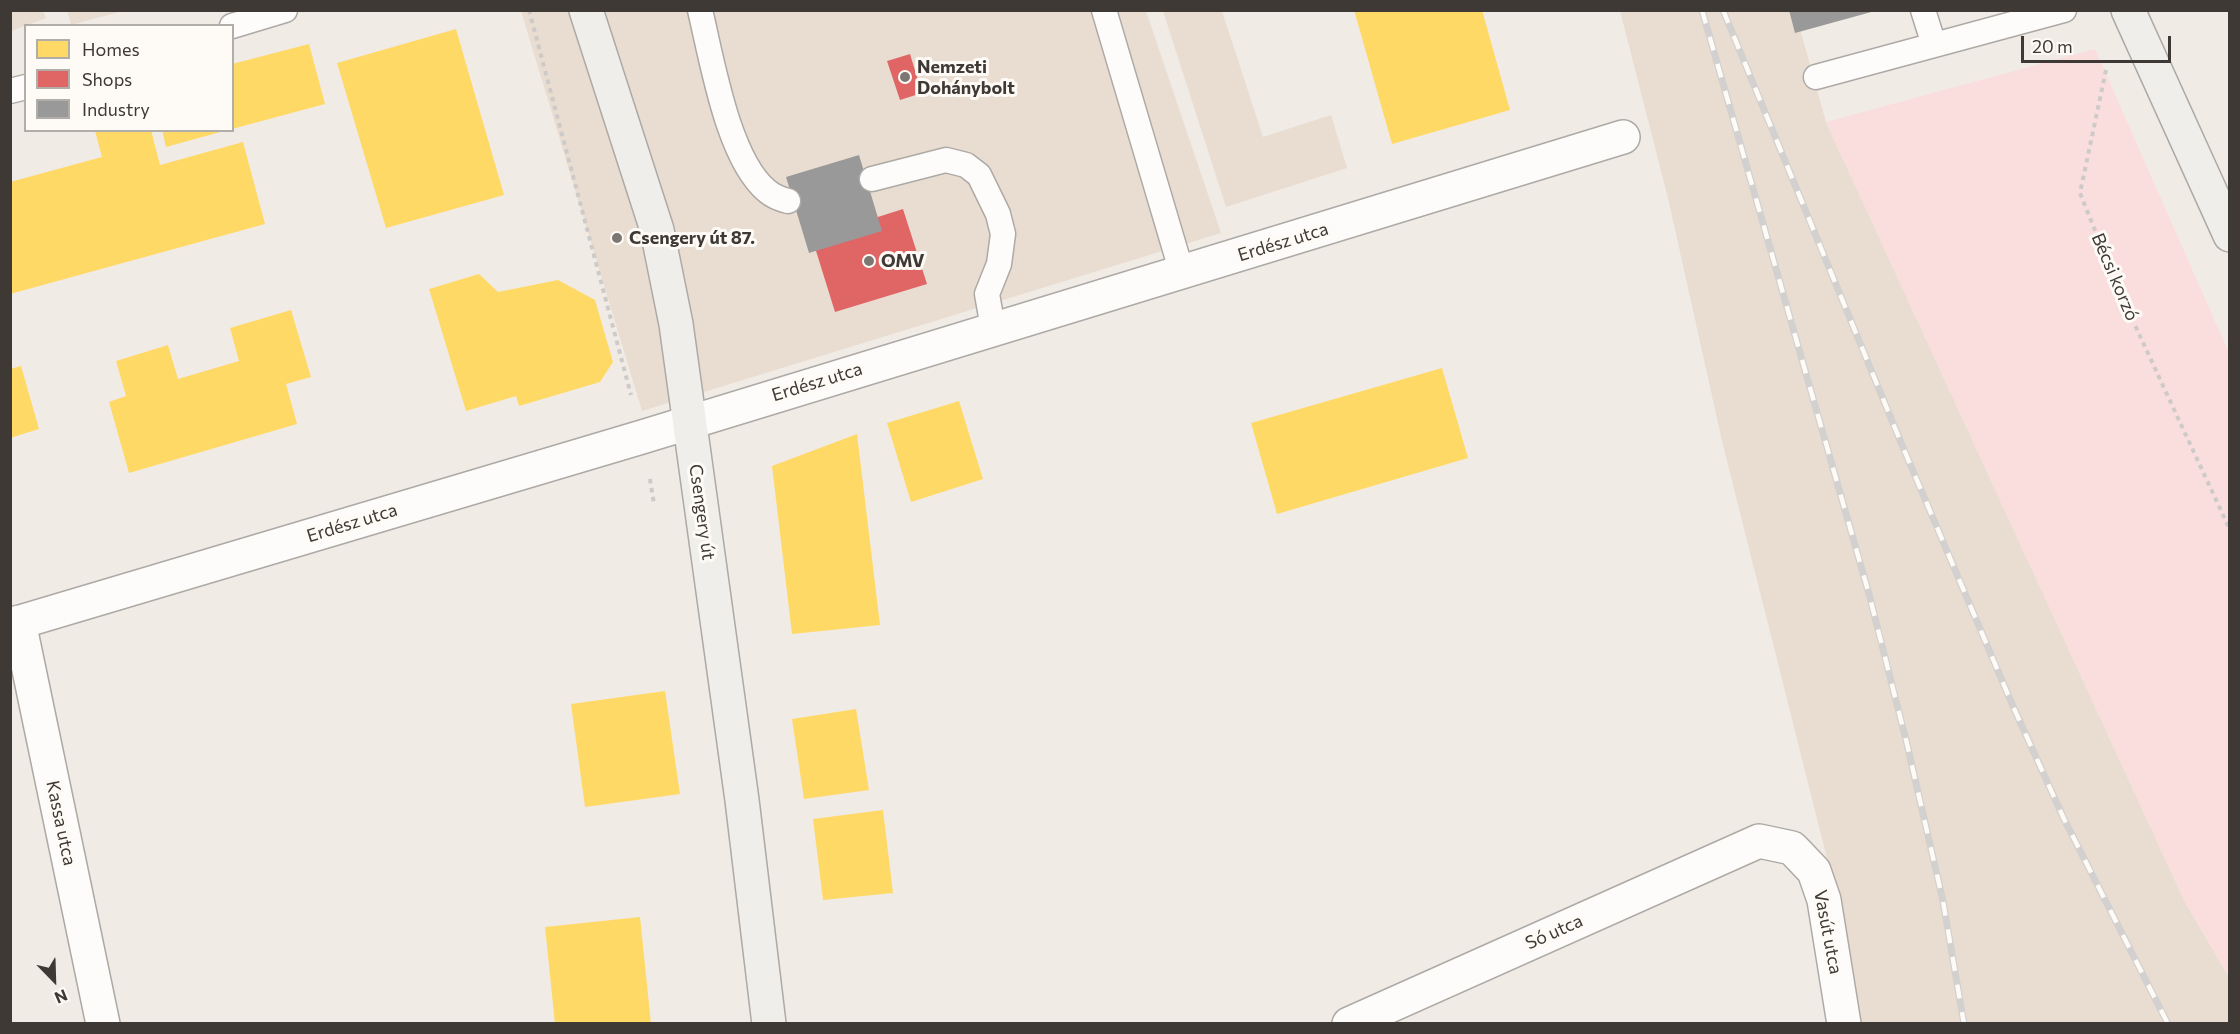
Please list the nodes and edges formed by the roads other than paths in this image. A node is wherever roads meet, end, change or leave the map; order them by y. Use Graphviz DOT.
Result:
graph roads {
  1 [pos="285,10"];
  2 [pos="586,10"];
  3 [pos="700,10"];
  4 [pos="1104,10"];
  5 [pos="1923,10"];
  6 [pos="2064,10"];
  7 [pos="2128,10"];
  8 [pos="234,25"];
  9 [pos="1934,45"];
  10 [pos="1816,77"];
  11 [pos="1623,137"];
  12 [pos="872,179"];
  13 [pos="788,201"];
  14 [pos="2229,235"];
  15 [pos="1182,273"];
  16 [pos="993,328"];
  17 [pos="691,422"];
  18 [pos="15,624"];
  19 [pos="1759,841"];
  20 [pos="103,1023"];
  21 [pos="769,1023"];
  22 [pos="1349,1023"];
  23 [pos="1844,1023"];
  1 -- 8 [label="lane"];
  2 -- 17 [label="main road, Csengery út"];
  3 -- 13 [label="lane"];
  4 -- 15 [label="lane"];
  5 -- 9 [label="lane"];
  6 -- 9 [label="lane"];
  7 -- 14 [label="main road"];
  9 -- 10 [label="lane"];
  11 -- 15 [label="street, Erdész utca"];
  12 -- 16 [label="lane"];
  15 -- 16 [label="street, Erdész utca"];
  16 -- 17 [label="street, Erdész utca"];
  17 -- 18 [label="street, Erdész utca"];
  17 -- 21 [label="main road, Csengery út"];
  18 -- 20 [label="street, Kassa utca"];
  19 -- 22 [label="street, Só utca"];
  19 -- 23 [label="street, Vasút utca"];
}
